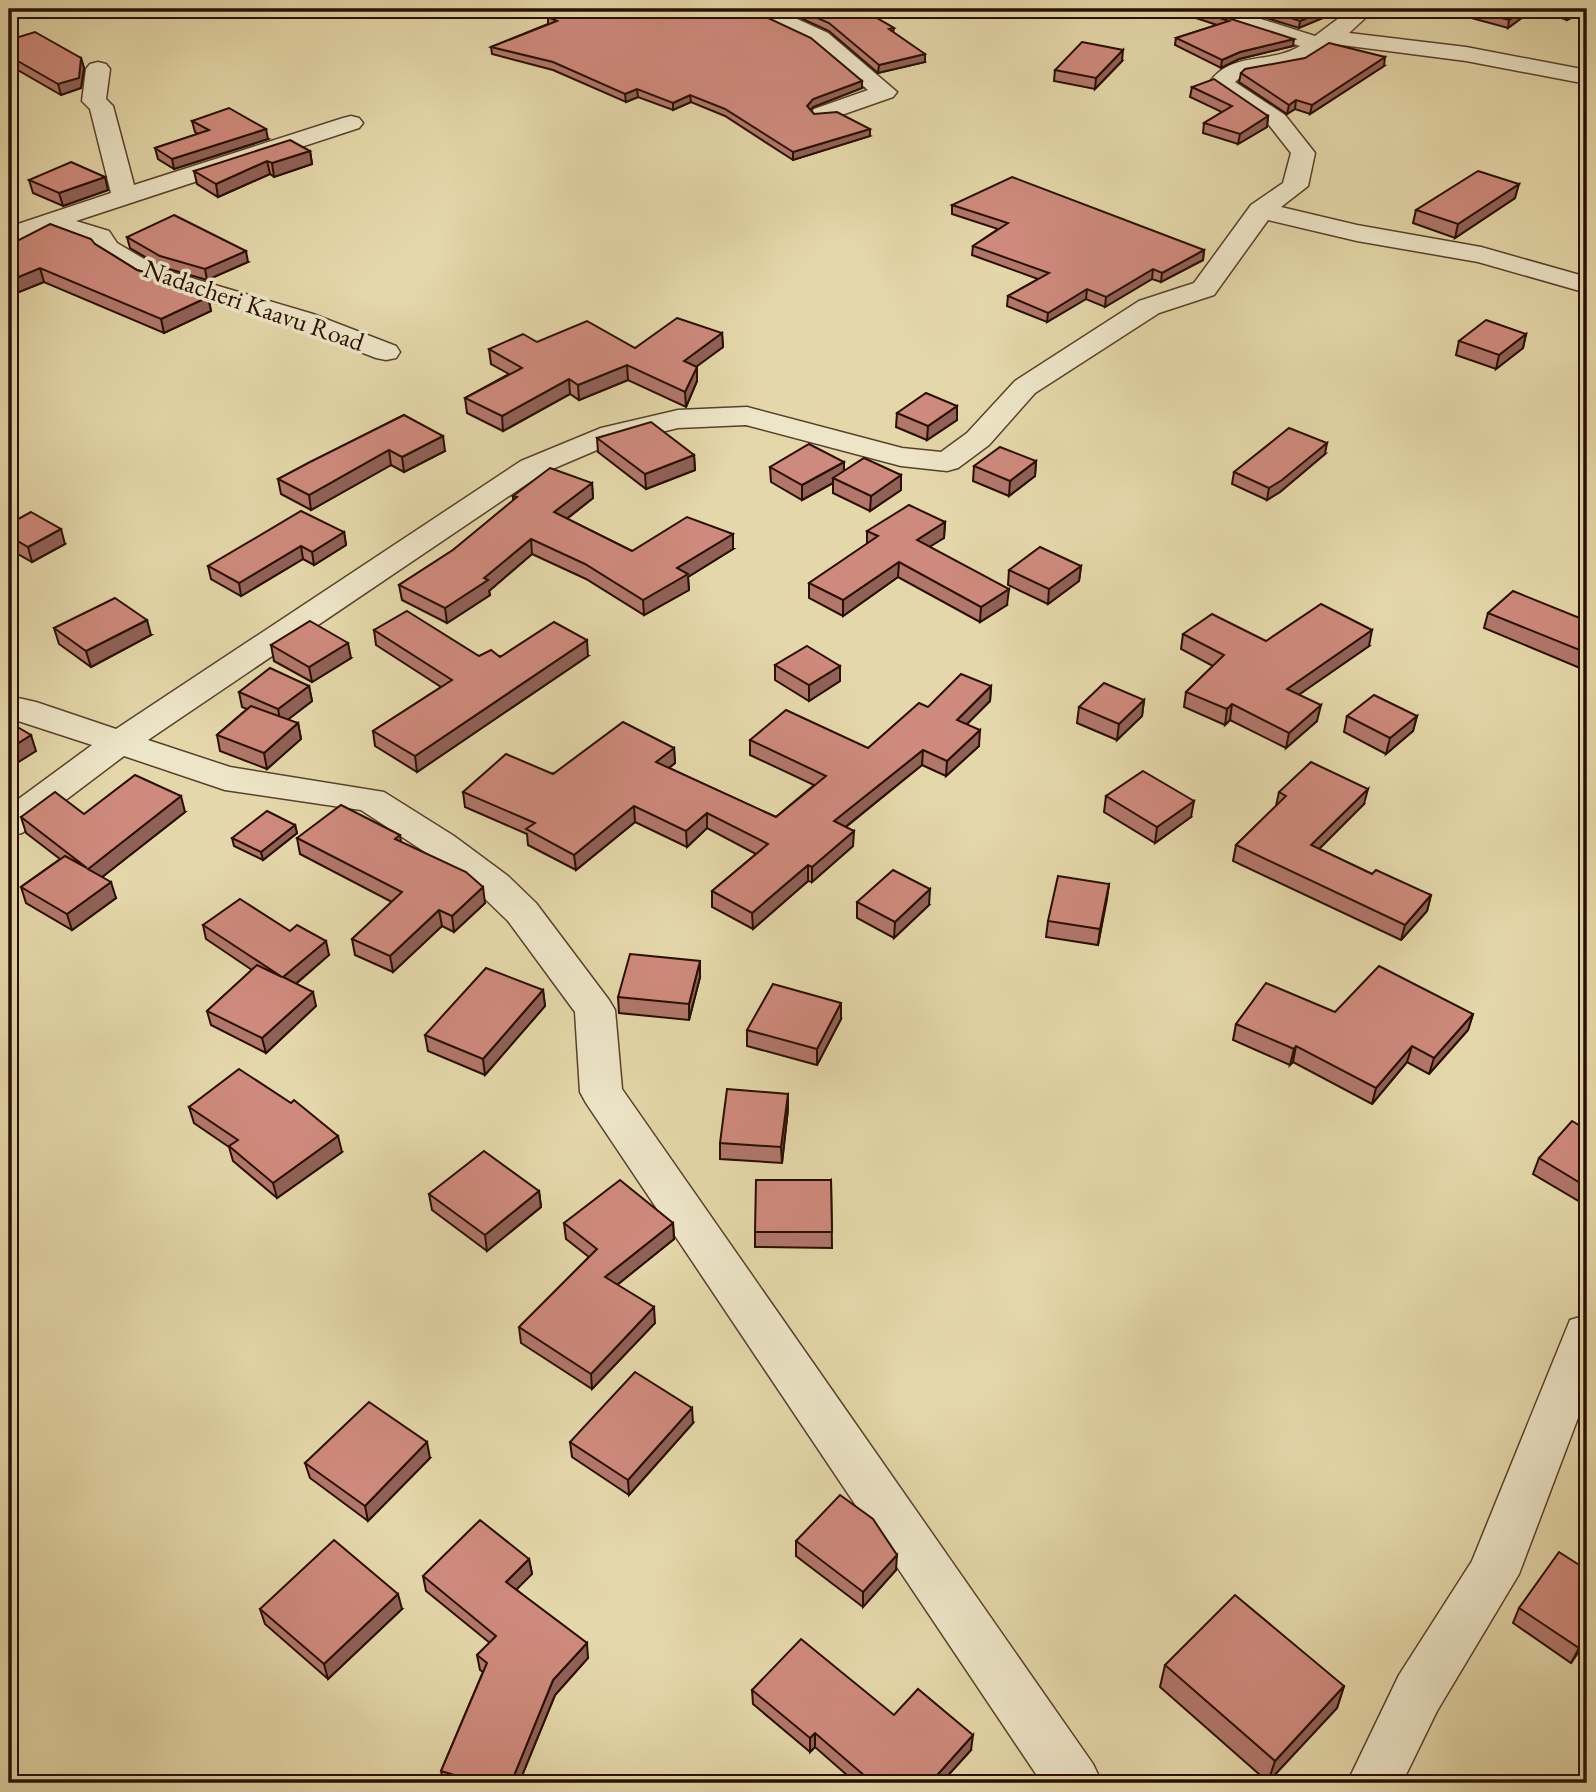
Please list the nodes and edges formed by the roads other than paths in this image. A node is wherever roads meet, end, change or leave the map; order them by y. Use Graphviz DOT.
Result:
graph roads {
  1 [pos="758,9"];
  2 [pos="1364,9"];
  3 [pos="1220,13"];
  4 [pos="1323,40"];
  5 [pos="98,69"];
  6 [pos="1587,77"];
  7 [pos="822,114"];
  8 [pos="351,123"];
  9 [pos="125,197"];
  10 [pos="1261,211"];
  11 [pos="43,223"];
  12 [pos="9,235"];
  13 [pos="1587,285"];
  14 [pos="386,352"];
  15 [pos="9,707"];
  16 [pos="120,743"];
  17 [pos="9,824"];
  18 [pos="1587,1334"];
  19 [pos="1074,1783"];
  20 [pos="1374,1783"];
  1 -- 7 [label="street"];
  2 -- 4 [label="street"];
  3 -- 4 [label="street"];
  4 -- 6 [label="street"];
  4 -- 10 [label="street"];
  5 -- 9 [label="street"];
  8 -- 9 [label="street"];
  9 -- 11 [label="street"];
  10 -- 13 [label="street"];
  10 -- 16 [label="street"];
  11 -- 12 [label="street"];
  11 -- 14 [label="street, Nadacheri Kaavu Road"];
  15 -- 16 [label="street"];
  16 -- 17 [label="street"];
  16 -- 19 [label="street"];
  18 -- 20 [label="street"];
}
